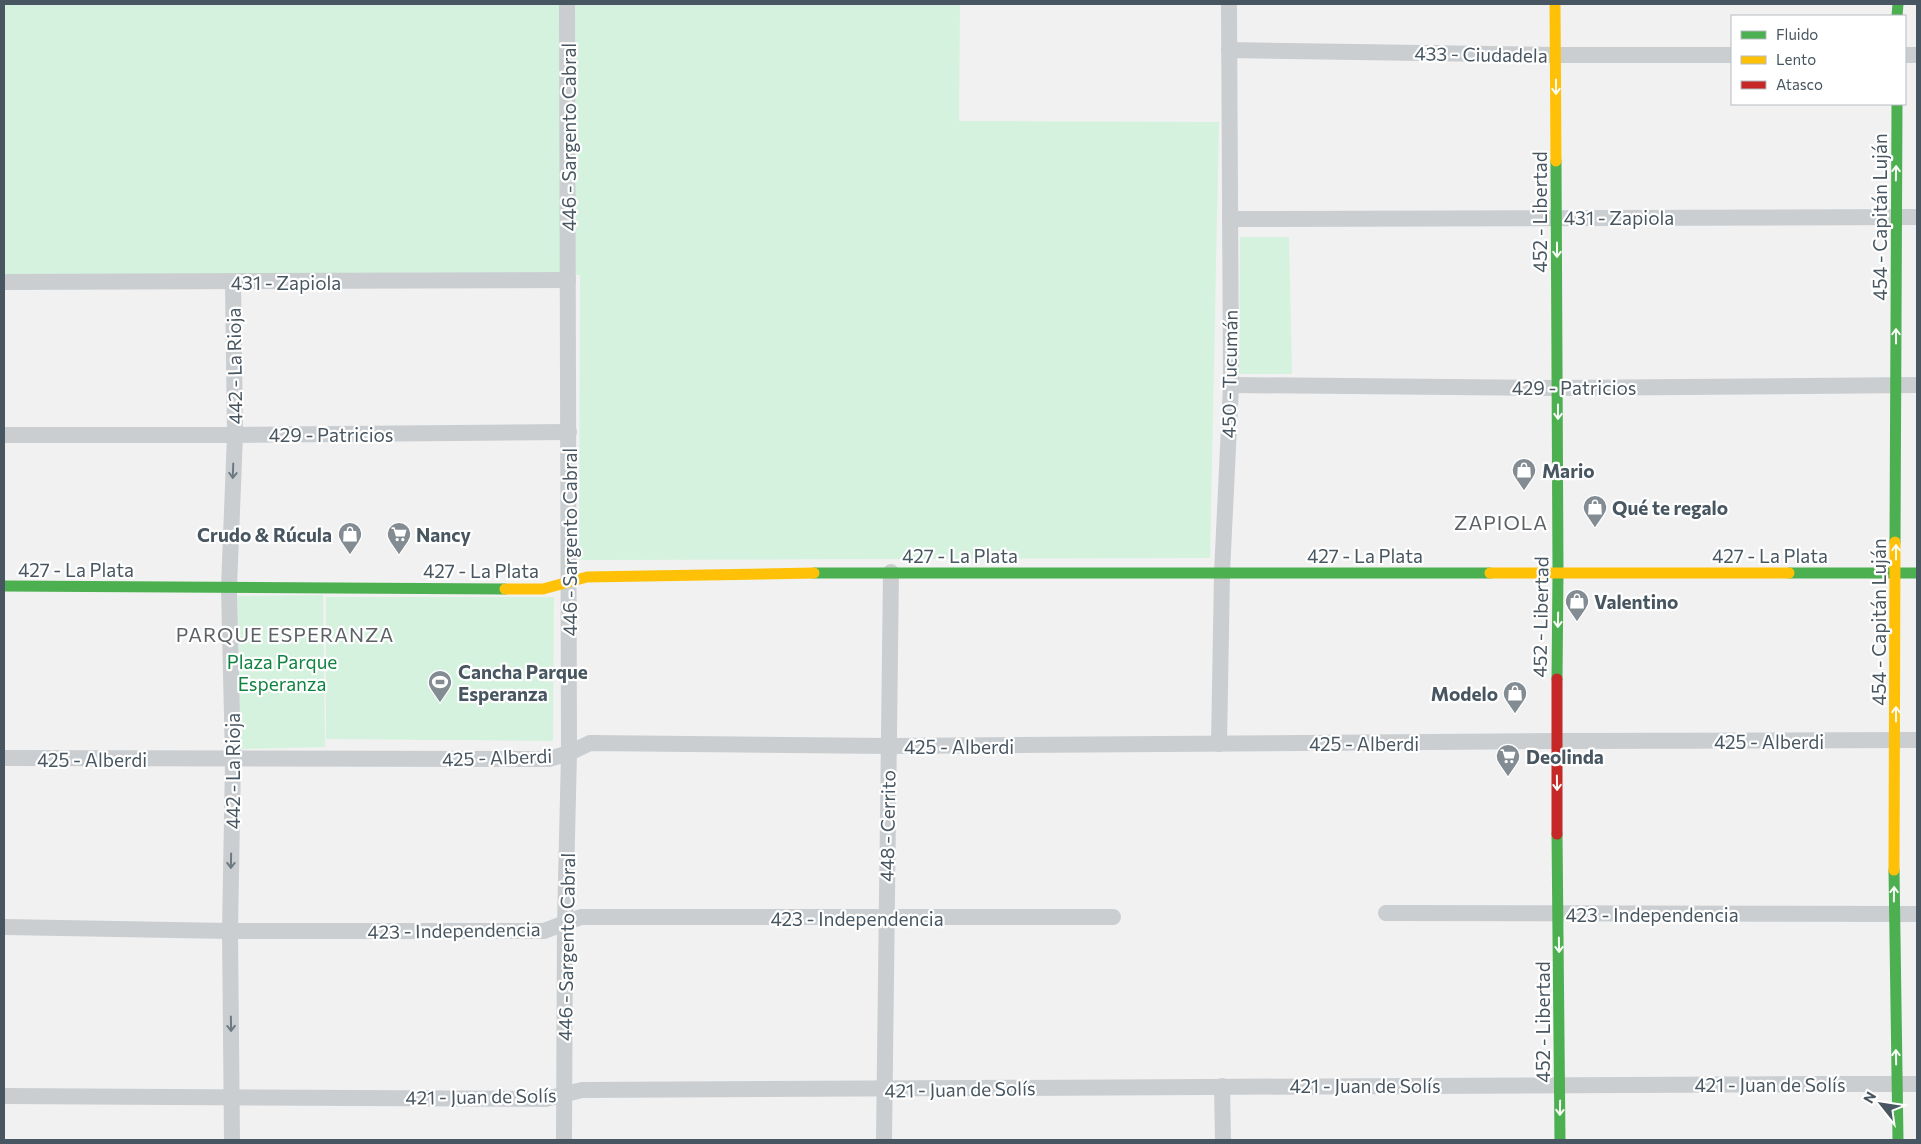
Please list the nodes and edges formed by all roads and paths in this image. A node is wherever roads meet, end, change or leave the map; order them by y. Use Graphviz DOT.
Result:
graph roads {
  1 [pos="567,4"];
  2 [pos="1229,4"];
  3 [pos="1555,4"];
  4 [pos="1230,50"];
  5 [pos="1556,55"];
  6 [pos="1731,55"];
  7 [pos="1897,105"];
  8 [pos="1556,217"];
  9 [pos="1896,217"];
  10 [pos="1917,217"];
  11 [pos="1230,219"];
  12 [pos="568,280"];
  13 [pos="4,282"];
  14 [pos="233,282"];
  15 [pos="1897,384"];
  16 [pos="1917,384"];
  17 [pos="1231,385"];
  18 [pos="1558,388"];
  19 [pos="569,432"];
  20 [pos="4,435"];
  21 [pos="235,435"];
  22 [pos="891,572"];
  23 [pos="1558,572"];
  24 [pos="1222,573"];
  25 [pos="1896,573"];
  26 [pos="1917,573"];
  27 [pos="569,581"];
  28 [pos="4,586"];
  29 [pos="229,587"];
  30 [pos="1896,740"];
  31 [pos="1917,740"];
  32 [pos="1556,741"];
  33 [pos="1219,744"];
  34 [pos="889,746"];
  35 [pos="569,753"];
  36 [pos="4,758"];
  37 [pos="233,760"];
  38 [pos="1386,913"];
  39 [pos="1559,914"];
  40 [pos="1894,914"];
  41 [pos="1917,914"];
  42 [pos="1113,917"];
  43 [pos="886,918"];
  44 [pos="566,923"];
  45 [pos="4,927"];
  46 [pos="230,931"];
  47 [pos="1560,1084"];
  48 [pos="1896,1084"];
  49 [pos="1917,1084"];
  50 [pos="1222,1086"];
  51 [pos="885,1090"];
  52 [pos="565,1095"];
  53 [pos="4,1096"];
  54 [pos="232,1097"];
  55 [pos="232,1140"];
  56 [pos="564,1140"];
  57 [pos="884,1140"];
  58 [pos="1223,1140"];
  59 [pos="1560,1140"];
  60 [pos="1898,1140"];
  1 -- 12 [label="street, 446 - Sargento Cabral"];
  2 -- 4 [label="street, 450 - Tucumán"];
  3 -- 5 [label="street, 452 - Libertad"];
  4 -- 5 [label="street, 433 - Ciudadela"];
  4 -- 11 [label="street, 450 - Tucumán"];
  5 -- 6 [label="street, 433 - Ciudadela"];
  5 -- 8 [label="street, 452 - Libertad, one-way"];
  9 -- 7 [label="street, 454 - Capitán Luján, one-way"];
  8 -- 9 [label="street, 431 - Zapiola"];
  8 -- 11 [label="street, 431 - Zapiola"];
  8 -- 18 [label="street, 452 - Libertad, one-way"];
  9 -- 10 [label="street, 431 - Zapiola"];
  15 -- 9 [label="street, 454 - Capitán Luján, one-way"];
  11 -- 17 [label="street, 450 - Tucumán"];
  12 -- 14 [label="street, 431 - Zapiola"];
  12 -- 19 [label="street, 446 - Sargento Cabral"];
  13 -- 14 [label="street, 431 - Zapiola"];
  14 -- 21 [label="street, 442 - La Rioja"];
  15 -- 16 [label="street, 429 - Patricios"];
  15 -- 18 [label="street, 429 - Patricios"];
  25 -- 15 [label="street, 454 - Capitán Luján, one-way"];
  17 -- 18 [label="street, 429 - Patricios"];
  17 -- 24 [label="street, 450 - Tucumán"];
  18 -- 23 [label="street, 452 - Libertad, one-way"];
  19 -- 21 [label="street, 429 - Patricios"];
  19 -- 27 [label="street, 446 - Sargento Cabral"];
  20 -- 21 [label="street, 429 - Patricios"];
  21 -- 29 [label="street, 442 - La Rioja, one-way"];
  22 -- 24 [label="street, 427 - La Plata"];
  22 -- 27 [label="street, 427 - La Plata"];
  22 -- 34 [label="street, 448 - Cerrito"];
  23 -- 24 [label="street, 427 - La Plata"];
  23 -- 25 [label="street, 427 - La Plata"];
  23 -- 32 [label="street, 452 - Libertad, one-way"];
  24 -- 33 [label="street, 450 - Tucumán"];
  25 -- 26 [label="street, 427 - La Plata"];
  30 -- 25 [label="street, 454 - Capitán Luján, one-way"];
  27 -- 29 [label="street, 427 - La Plata"];
  27 -- 35 [label="street, 446 - Sargento Cabral"];
  28 -- 29 [label="street, 427 - La Plata"];
  29 -- 37 [label="street, 442 - La Rioja"];
  30 -- 31 [label="street, 425 - Alberdi"];
  30 -- 32 [label="street, 425 - Alberdi"];
  40 -- 30 [label="street, 454 - Capitán Luján, one-way"];
  32 -- 33 [label="street, 425 - Alberdi"];
  32 -- 39 [label="street, 452 - Libertad, one-way"];
  33 -- 34 [label="street, 425 - Alberdi"];
  34 -- 35 [label="street, 425 - Alberdi"];
  34 -- 43 [label="street, 448 - Cerrito"];
  35 -- 37 [label="street, 425 - Alberdi"];
  35 -- 44 [label="street, 446 - Sargento Cabral"];
  36 -- 37 [label="street, 425 - Alberdi"];
  37 -- 46 [label="street, 442 - La Rioja, one-way"];
  38 -- 39 [label="street, 423 - Independencia"];
  39 -- 40 [label="street, 423 - Independencia"];
  39 -- 47 [label="street, 452 - Libertad, one-way"];
  40 -- 41 [label="street, 423 - Independencia"];
  48 -- 40 [label="street, 454 - Capitán Luján, one-way"];
  42 -- 43 [label="street, 423 - Independencia"];
  43 -- 44 [label="street, 423 - Independencia"];
  43 -- 51 [label="street, 448 - Cerrito"];
  44 -- 46 [label="street, 423 - Independencia"];
  44 -- 52 [label="street, 446 - Sargento Cabral"];
  45 -- 46 [label="street, 423 - Independencia"];
  46 -- 54 [label="street, 442 - La Rioja, one-way"];
  47 -- 48 [label="street, 421 - Juan de Solís"];
  47 -- 50 [label="street, 421 - Juan de Solís"];
  47 -- 59 [label="street, 452 - Libertad, one-way"];
  48 -- 49 [label="street, 421 - Juan de Solís"];
  48 -- 60 [label="street, 454 - Capitán Luján"];
  50 -- 51 [label="street, 421 - Juan de Solís"];
  50 -- 58 [label="street"];
  51 -- 52 [label="street, 421 - Juan de Solís"];
  51 -- 57 [label="street, 448 - Cerrito"];
  52 -- 54 [label="street, 421 - Juan de Solís"];
  52 -- 56 [label="street, 446 - Sargento Cabral"];
  53 -- 54 [label="street, 421 - Juan de Solís"];
  54 -- 55 [label="street, 442 - La Rioja"];
}
